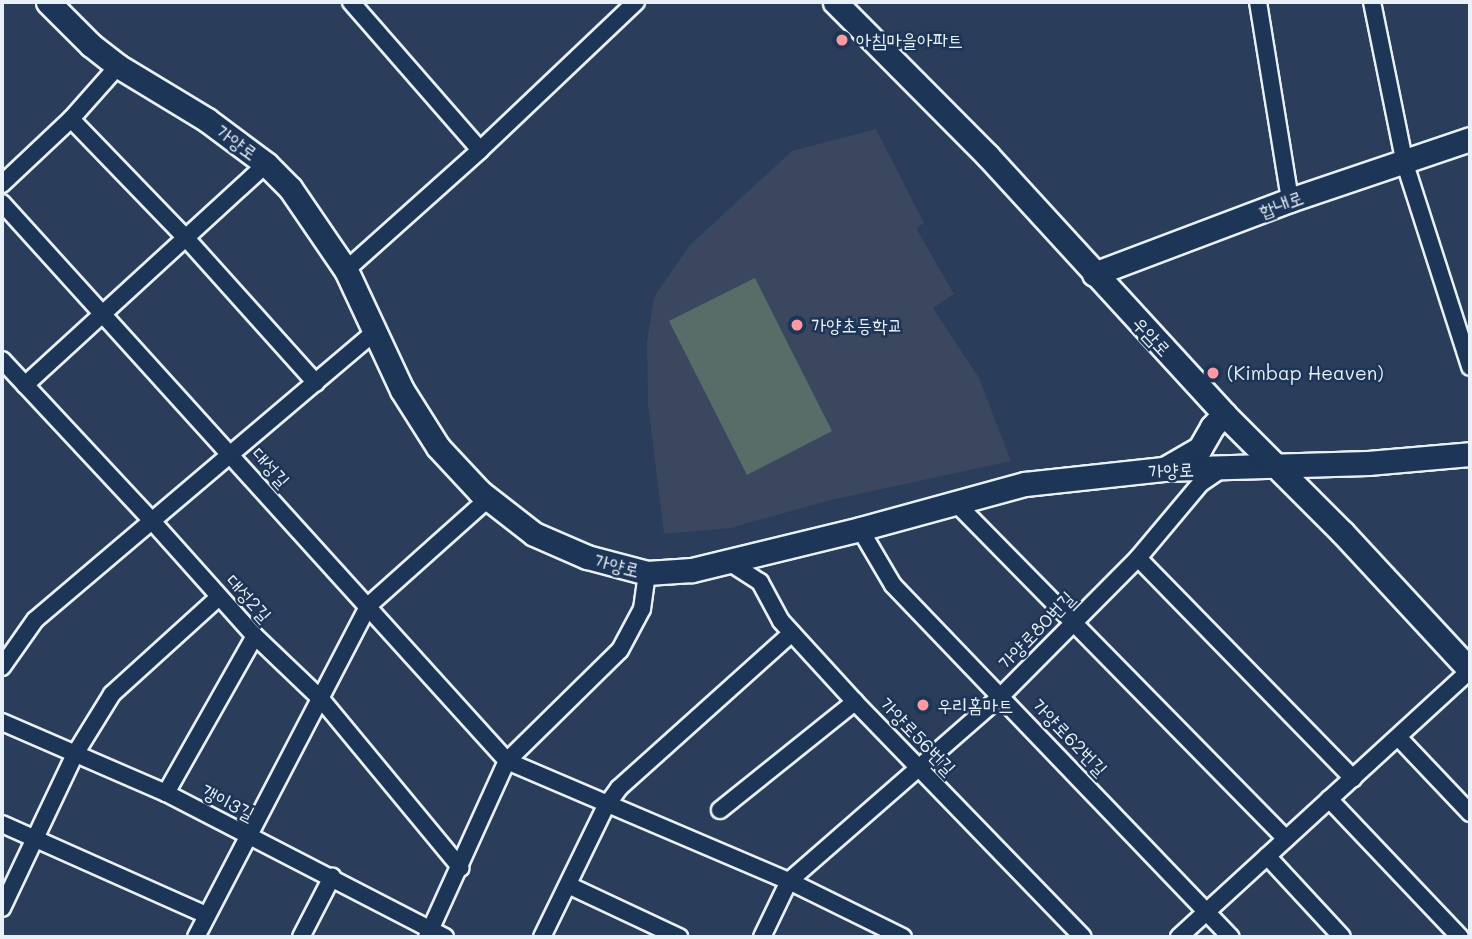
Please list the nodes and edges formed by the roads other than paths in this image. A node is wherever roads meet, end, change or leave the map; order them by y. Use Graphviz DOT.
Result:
graph roads {
  1 [pos="48,2"];
  2 [pos="351,2"];
  3 [pos="636,2"];
  4 [pos="835,2"];
  5 [pos="1258,2"];
  6 [pos="1372,2"];
  7 [pos="118,66"];
  8 [pos="71,119"];
  9 [pos="1470,139"];
  10 [pos="480,150"];
  11 [pos="1405,163"];
  12 [pos="266,164"];
  13 [pos="2,184"];
  14 [pos="1290,200"];
  15 [pos="2,203"];
  16 [pos="185,237"];
  17 [pos="346,271"];
  18 [pos="1094,274"];
  19 [pos="102,313"];
  20 [pos="374,332"];
  21 [pos="2,360"];
  22 [pos="1470,367"];
  23 [pos="316,383"];
  24 [pos="25,385"];
  25 [pos="1224,414"];
  26 [pos="1470,454"];
  27 [pos="232,455"];
  28 [pos="1276,467"];
  29 [pos="1223,468"];
  30 [pos="1163,469"];
  31 [pos="489,498"];
  32 [pos="955,502"];
  33 [pos="152,521"];
  34 [pos="860,529"];
  35 [pos="1138,558"];
  36 [pos="729,562"];
  37 [pos="647,573"];
  38 [pos="219,597"];
  39 [pos="368,606"];
  40 [pos="1072,621"];
  41 [pos="792,633"];
  42 [pos="255,636"];
  43 [pos="2,667"];
  44 [pos="1470,670"];
  45 [pos="1001,696"];
  46 [pos="321,699"];
  47 [pos="855,702"];
  48 [pos="2,722"];
  49 [pos="1398,737"];
  50 [pos="75,754"];
  51 [pos="507,761"];
  52 [pos="918,766"];
  53 [pos="1353,778"];
  54 [pos="166,793"];
  55 [pos="1329,799"];
  56 [pos="606,806"];
  57 [pos="720,810"];
  58 [pos="1470,813"];
  59 [pos="2,824"];
  60 [pos="249,836"];
  61 [pos="1286,839"];
  62 [pos="36,840"];
  63 [pos="1267,856"];
  64 [pos="461,868"];
  65 [pos="332,877"];
  66 [pos="789,881"];
  67 [pos="568,885"];
  68 [pos="2,908"];
  69 [pos="1207,911"];
  70 [pos="206,915"];
  71 [pos="1470,922"];
  72 [pos="428,934"];
  73 [pos="1457,936"];
  74 [pos="195,937"];
  75 [pos="301,937"];
  76 [pos="445,937"];
  77 [pos="542,937"];
  78 [pos="679,937"];
  79 [pos="762,937"];
  80 [pos="902,937"];
  81 [pos="1083,937"];
  82 [pos="1179,937"];
  83 [pos="1231,937"];
  84 [pos="1342,937"];
  1 -- 7 [label="street, 가양로"];
  2 -- 10 [label="street"];
  3 -- 10 [label="street"];
  4 -- 18 [label="street, 우암로"];
  5 -- 14 [label="street"];
  6 -- 11 [label="street"];
  7 -- 8 [label="street"];
  7 -- 12 [label="street, 가양로"];
  8 -- 13 [label="street"];
  8 -- 16 [label="street"];
  9 -- 11 [label="street, 합내로"];
  10 -- 17 [label="street"];
  11 -- 14 [label="street, 합내로"];
  11 -- 22 [label="street"];
  12 -- 16 [label="street"];
  12 -- 17 [label="street, 가양로"];
  14 -- 18 [label="street, 합내로"];
  15 -- 19 [label="street, 대성길"];
  16 -- 19 [label="street"];
  16 -- 23 [label="street"];
  17 -- 20 [label="street, 가양로"];
  18 -- 25 [label="street, 우암로"];
  19 -- 24 [label="street"];
  19 -- 27 [label="street, 대성길"];
  20 -- 23 [label="street"];
  20 -- 31 [label="street, 가양로"];
  21 -- 24 [label="street, 대성2길"];
  23 -- 27 [label="street"];
  24 -- 33 [label="street, 대성2길"];
  25 -- 28 [label="street, 우암로"];
  25 -- 30 [label="street"];
  26 -- 28 [label="street, 가양로"];
  27 -- 33 [label="street"];
  27 -- 39 [label="street, 대성길"];
  28 -- 29 [label="street, 가양로"];
  28 -- 44 [label="street, 우암로"];
  29 -- 30 [label="street, 가양로"];
  29 -- 35 [label="street, 가양로80번길"];
  30 -- 32 [label="street, 가양로"];
  31 -- 37 [label="street, 가양로"];
  31 -- 39 [label="street"];
  32 -- 34 [label="street, 가양로"];
  32 -- 40 [label="street"];
  33 -- 38 [label="street, 대성2길"];
  33 -- 43 [label="street"];
  34 -- 36 [label="street, 가양로"];
  34 -- 45 [label="street, 가양로62번길"];
  35 -- 40 [label="street, 가양로80번길"];
  35 -- 53 [label="street"];
  36 -- 37 [label="street, 가양로"];
  36 -- 41 [label="street, 가양로56번길"];
  37 -- 51 [label="street"];
  38 -- 42 [label="street, 대성2길"];
  38 -- 50 [label="street"];
  39 -- 46 [label="street"];
  39 -- 51 [label="street, 대성길"];
  40 -- 45 [label="street, 가양로80번길"];
  40 -- 61 [label="street"];
  41 -- 47 [label="street, 가양로56번길"];
  41 -- 56 [label="street"];
  42 -- 46 [label="street, 대성2길"];
  42 -- 54 [label="street"];
  44 -- 49 [label="street"];
  45 -- 52 [label="street, 가양로80번길"];
  45 -- 69 [label="street, 가양로62번길"];
  46 -- 60 [label="street"];
  46 -- 64 [label="street, 대성2길"];
  47 -- 52 [label="street, 가양로56번길"];
  47 -- 57 [label="street"];
  48 -- 50 [label="street, 갱이3길"];
  49 -- 53 [label="street"];
  49 -- 58 [label="street"];
  50 -- 54 [label="street, 갱이3길"];
  50 -- 62 [label="street"];
  51 -- 56 [label="street"];
  51 -- 64 [label="street"];
  52 -- 66 [label="street, 가양로80번길"];
  52 -- 81 [label="street, 가양로56번길"];
  53 -- 55 [label="street"];
  54 -- 60 [label="street, 갱이3길"];
  55 -- 61 [label="street"];
  55 -- 73 [label="street"];
  56 -- 66 [label="street"];
  56 -- 67 [label="street"];
  59 -- 62 [label="street"];
  60 -- 65 [label="street, 갱이3길"];
  60 -- 70 [label="street"];
  61 -- 63 [label="street"];
  62 -- 68 [label="street"];
  62 -- 70 [label="street"];
  63 -- 69 [label="street"];
  63 -- 84 [label="street"];
  64 -- 72 [label="street"];
  65 -- 72 [label="street, 갱이3길"];
  65 -- 75 [label="street"];
  66 -- 79 [label="street, 가양로80번길"];
  66 -- 80 [label="street"];
  67 -- 77 [label="street"];
  67 -- 78 [label="street"];
  69 -- 82 [label="street"];
  69 -- 83 [label="street, 가양로62번길"];
  70 -- 74 [label="street"];
  71 -- 73 [label="street"];
  72 -- 76 [label="street, 갱이3길"];
}
